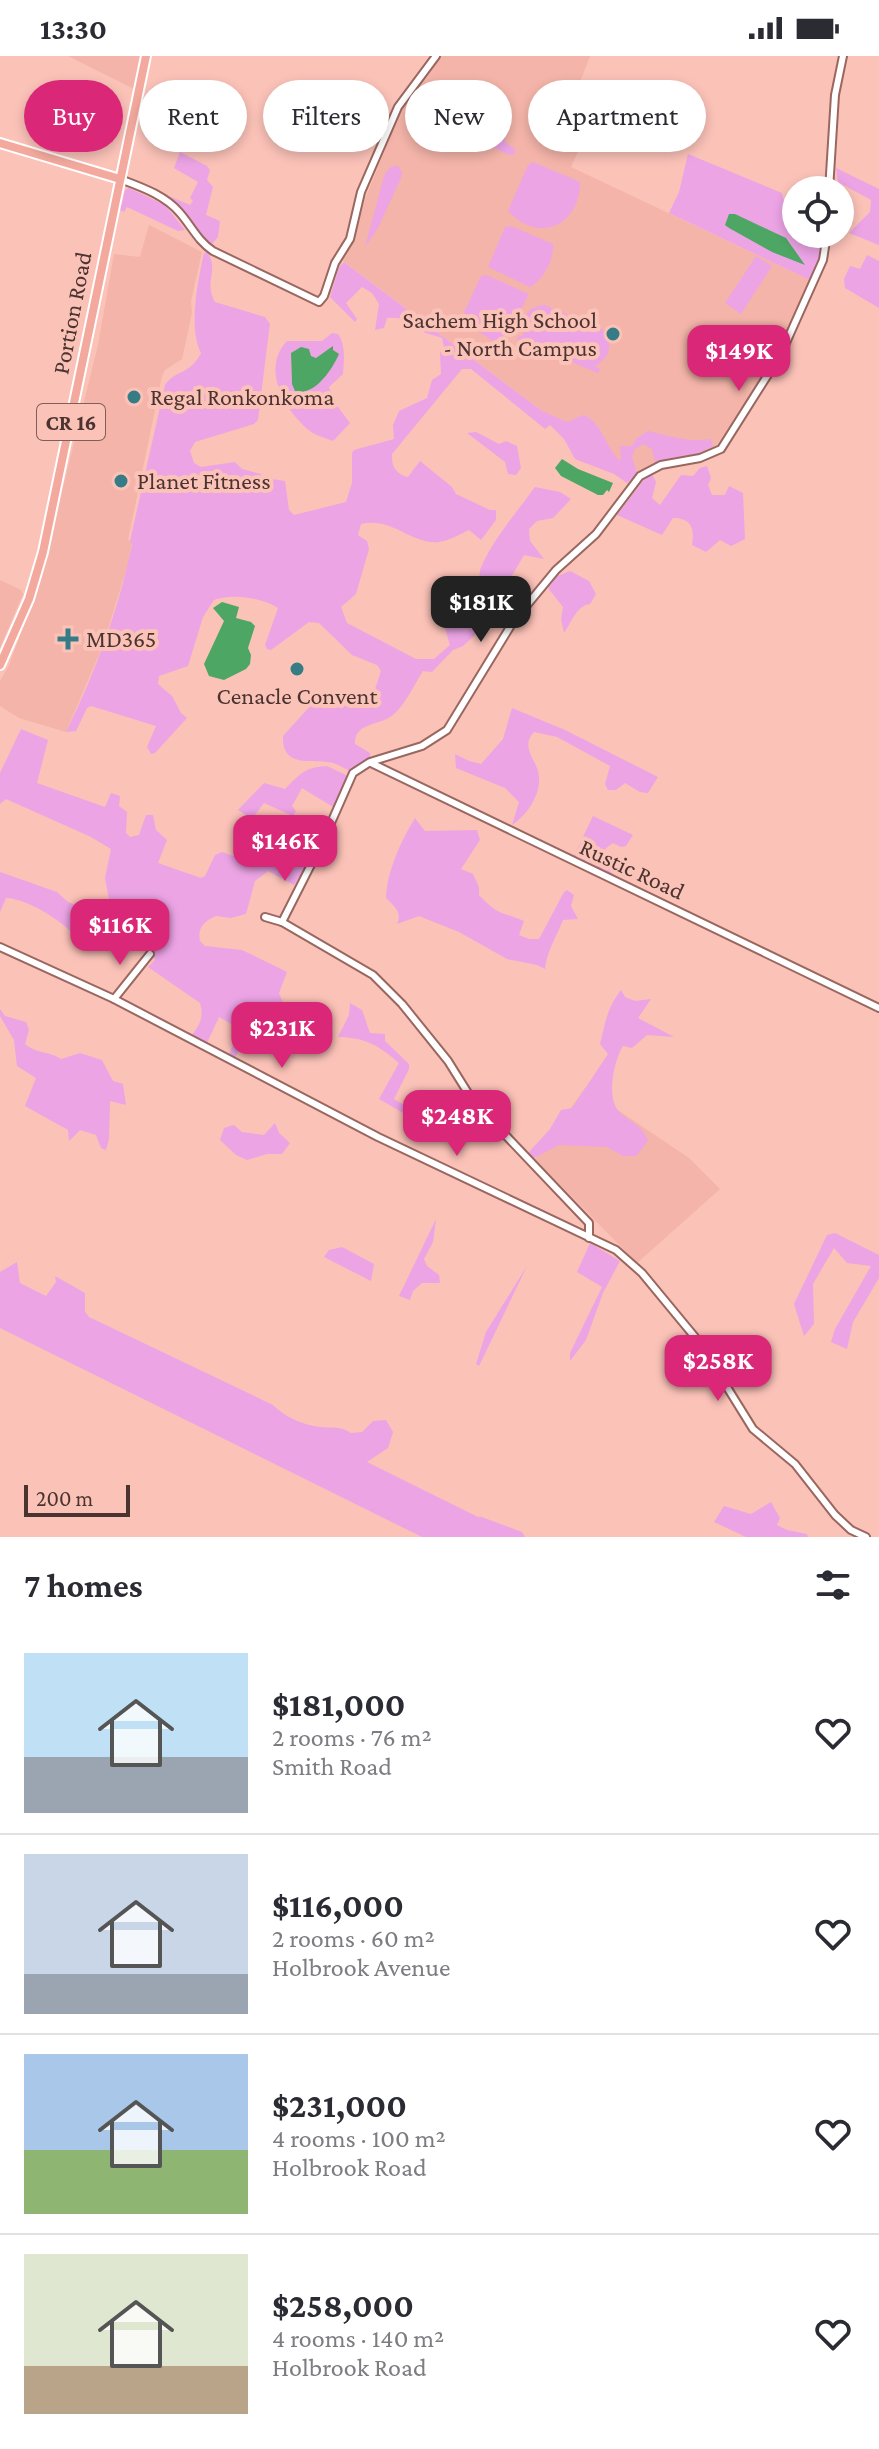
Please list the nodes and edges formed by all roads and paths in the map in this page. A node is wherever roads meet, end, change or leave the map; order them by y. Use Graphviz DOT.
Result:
graph roads {
  1 [pos="146,56"];
  2 [pos="436,56"];
  3 [pos="843,56"];
  4 [pos="0,143"];
  5 [pos="830,176"];
  6 [pos="120,179"];
  7 [pos="825,248"];
  8 [pos="0,665"];
  9 [pos="370,762"];
  10 [pos="265,917"];
  11 [pos="282,922"];
  12 [pos="0,947"];
  13 [pos="150,954"];
  14 [pos="114,999"];
  15 [pos="879,1008"];
  16 [pos="589,1238"];
  17 [pos="866,1537"];
  1 -- 6 [label="main road, Portion Road / CR 16"];
  2 -- 6 [label="street"];
  3 -- 5 [label="street"];
  4 -- 6 [label="main road"];
  6 -- 8 [label="main road, Portion Road / CR 16"];
  7 -- 9 [label="street"];
  9 -- 11 [label="street"];
  9 -- 15 [label="street, Rustic Road"];
  10 -- 11 [label="street"];
  11 -- 16 [label="street"];
  12 -- 14 [label="street"];
  13 -- 14 [label="street"];
  14 -- 16 [label="street"];
  16 -- 17 [label="street"];
}
